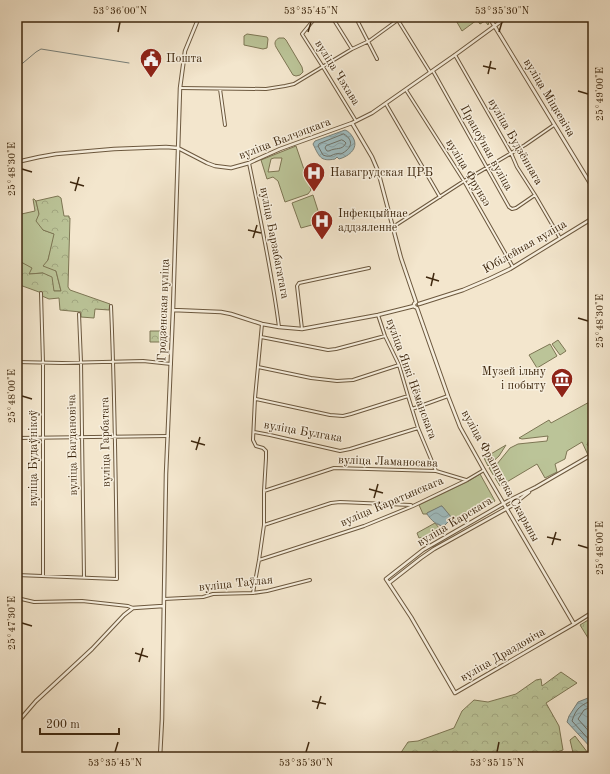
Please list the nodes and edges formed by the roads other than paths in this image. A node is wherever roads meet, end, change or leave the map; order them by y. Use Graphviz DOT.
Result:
graph roads {
  1 [pos="199,17"];
  2 [pos="316,17"];
  3 [pos="332,17"];
  4 [pos="396,17"];
  5 [pos="402,17"];
  6 [pos="489,17"];
  7 [pos="507,17"];
  8 [pos="356,18"];
  9 [pos="398,20"];
  10 [pos="495,26"];
  11 [pos="369,41"];
  12 [pos="352,49"];
  13 [pos="455,55"];
  14 [pos="377,59"];
  15 [pos="323,67"];
  16 [pos="431,71"];
  17 [pos="180,88"];
  18 [pos="220,89"];
  19 [pos="406,90"];
  20 [pos="386,104"];
  21 [pos="356,121"];
  22 [pos="352,123"];
  23 [pos="225,125"];
  24 [pos="554,125"];
  25 [pos="178,148"];
  26 [pos="511,153"];
  27 [pos="17,162"];
  28 [pos="249,163"];
  29 [pos="486,167"];
  30 [pos="464,181"];
  31 [pos="593,188"];
  32 [pos="535,195"];
  33 [pos="440,197"];
  34 [pos="593,218"];
  35 [pos="393,227"];
  36 [pos="560,238"];
  37 [pos="514,267"];
  38 [pos="369,268"];
  39 [pos="41,293"];
  40 [pos="416,302"];
  41 [pos="419,304"];
  42 [pos="111,306"];
  43 [pos="414,306"];
  44 [pos="417,308"];
  45 [pos="174,310"];
  46 [pos="79,314"];
  47 [pos="378,315"];
  48 [pos="262,324"];
  49 [pos="279,327"];
  50 [pos="302,329"];
  51 [pos="385,336"];
  52 [pos="261,337"];
  53 [pos="17,362"];
  54 [pos="81,362"];
  55 [pos="114,362"];
  56 [pos="43,363"];
  57 [pos="171,364"];
  58 [pos="399,365"];
  59 [pos="258,367"];
  60 [pos="408,396"];
  61 [pos="448,396"];
  62 [pos="255,398"];
  63 [pos="412,409"];
  64 [pos="418,428"];
  65 [pos="254,432"];
  66 [pos="81,436"];
  67 [pos="116,436"];
  68 [pos="168,436"];
  69 [pos="43,437"];
  70 [pos="17,438"];
  71 [pos="593,454"];
  72 [pos="484,470"];
  73 [pos="436,471"];
  74 [pos="466,480"];
  75 [pos="536,487"];
  76 [pos="264,491"];
  77 [pos="504,504"];
  78 [pos="413,506"];
  79 [pos="506,508"];
  80 [pos="264,525"];
  81 [pos="259,560"];
  82 [pos="17,575"];
  83 [pos="43,575"];
  84 [pos="84,577"];
  85 [pos="386,579"];
  86 [pos="310,580"];
  87 [pos="389,583"];
  88 [pos="253,593"];
  89 [pos="17,598"];
  90 [pos="163,599"];
  91 [pos="163,606"];
  92 [pos="133,608"];
  93 [pos="593,612"];
  94 [pos="574,624"];
  95 [pos="17,723"];
  96 [pos="160,757"];
  1 -- 17 [label="street, Гродзенская вуліца"];
  2 -- 15 [label="street, вуліца Чэхава"];
  3 -- 12 [label="street"];
  4 -- 9 [label="street, Працоўная вуліца"];
  5 -- 9 [label="street"];
  6 -- 10 [label="street, вуліца Міцкевіча"];
  7 -- 10 [label="street, вуліца Валчэцкага"];
  8 -- 11 [label="street"];
  9 -- 11 [label="street"];
  9 -- 16 [label="street, Працоўная вуліца"];
  10 -- 13 [label="street, вуліца Валчэцкага"];
  10 -- 24 [label="street, вуліца Міцкевіча"];
  11 -- 12 [label="street"];
  11 -- 14 [label="street"];
  12 -- 15 [label="street"];
  13 -- 16 [label="street, вуліца Валчэцкага"];
  13 -- 26 [label="street, вуліца Будзённага"];
  15 -- 18 [label="street"];
  15 -- 21 [label="street, вуліца Чэхава"];
  16 -- 19 [label="street, вуліца Валчэцкага"];
  16 -- 29 [label="street, Працоўная вуліца"];
  17 -- 18 [label="street"];
  17 -- 25 [label="street, Гродзенская вуліца"];
  18 -- 23 [label="street"];
  19 -- 20 [label="street, вуліца Валчэцкага"];
  19 -- 30 [label="street, вуліца Фрунзэ"];
  20 -- 21 [label="street, вуліца Валчэцкага"];
  20 -- 33 [label="street"];
  21 -- 22 [label="street, вуліца Валчэцкага"];
  22 -- 28 [label="street, вуліца Валчэцкага"];
  22 -- 35 [label="street"];
  24 -- 26 [label="street"];
  24 -- 31 [label="street, вуліца Міцкевіча"];
  25 -- 27 [label="street, вуліца Валчэцкага"];
  25 -- 28 [label="street, вуліца Валчэцкага"];
  25 -- 45 [label="street, Гродзенская вуліца"];
  26 -- 29 [label="street"];
  26 -- 32 [label="street, вуліца Будзённага"];
  28 -- 49 [label="street, вуліца Барзабагатага"];
  29 -- 30 [label="street"];
  29 -- 32 [label="street, Працоўная вуліца"];
  30 -- 33 [label="street"];
  30 -- 37 [label="street, вуліца Фрунзэ"];
  32 -- 36 [label="street, вуліца Будзённага"];
  33 -- 35 [label="street"];
  34 -- 36 [label="street, Юбілейная вуліца"];
  35 -- 40 [label="street"];
  36 -- 37 [label="street, Юбілейная вуліца"];
  37 -- 41 [label="street, Юбілейная вуліца"];
  38 -- 50 [label="street"];
  39 -- 56 [label="street, вуліца Будаўнікоў"];
  40 -- 41 [label="street"];
  40 -- 43 [label="street"];
  41 -- 44 [label="street"];
  42 -- 55 [label="street, вуліца Гарбатага"];
  43 -- 44 [label="street"];
  43 -- 47 [label="street"];
  44 -- 61 [label="street, вуліца Францыска Скарыны"];
  45 -- 48 [label="street"];
  45 -- 57 [label="street, Гродзенская вуліца"];
  46 -- 54 [label="street, вуліца Багдановіча"];
  47 -- 50 [label="street"];
  47 -- 51 [label="street, вуліца Янкі Нёманскага"];
  48 -- 49 [label="street"];
  48 -- 52 [label="street"];
  49 -- 50 [label="street"];
  51 -- 52 [label="street"];
  51 -- 58 [label="street, вуліца Янкі Нёманскага"];
  52 -- 59 [label="street"];
  53 -- 56 [label="street"];
  54 -- 55 [label="street"];
  54 -- 56 [label="street"];
  54 -- 66 [label="street, вуліца Багдановіча"];
  55 -- 57 [label="street"];
  55 -- 67 [label="street, вуліца Гарбатага"];
  56 -- 69 [label="street, вуліца Будаўнікоў"];
  57 -- 68 [label="street, Гродзенская вуліца"];
  58 -- 59 [label="street"];
  58 -- 60 [label="street, вуліца Янкі Нёманскага"];
  59 -- 62 [label="street"];
  60 -- 62 [label="street"];
  60 -- 63 [label="street, вуліца Янкі Нёманскага"];
  61 -- 63 [label="street"];
  61 -- 72 [label="street, вуліца Францыска Скарыны"];
  62 -- 65 [label="street"];
  63 -- 64 [label="street, вуліца Янкі Нёманскага"];
  64 -- 65 [label="street, вуліца Булгака"];
  64 -- 73 [label="street, вуліца Янкі Нёманскага"];
  65 -- 76 [label="street"];
  66 -- 67 [label="street"];
  66 -- 69 [label="street"];
  66 -- 84 [label="street, вуліца Багдановіча"];
  67 -- 68 [label="street"];
  67 -- 84 [label="street, вуліца Гарбатага"];
  68 -- 90 [label="street, Гродзенская вуліца"];
  69 -- 70 [label="street"];
  69 -- 83 [label="street, вуліца Будаўнікоў"];
  71 -- 75 [label="street, вуліца Карскага"];
  72 -- 74 [label="street, вуліца Каратынскага"];
  72 -- 77 [label="street, вуліца Францыска Скарыны"];
  73 -- 74 [label="street, вуліца Ламаносава"];
  73 -- 76 [label="street, вуліца Ламаносава"];
  74 -- 78 [label="street, вуліца Каратынскага"];
  75 -- 77 [label="street, вуліца Карскага"];
  75 -- 79 [label="street, вуліца Карскага"];
  76 -- 80 [label="street"];
  77 -- 79 [label="street, вуліца Францыска Скарыны"];
  77 -- 85 [label="street, вуліца Карскага"];
  78 -- 80 [label="street"];
  78 -- 81 [label="street, вуліца Каратынскага"];
  79 -- 87 [label="street, вуліца Карскага"];
  79 -- 94 [label="street, вуліца Францыска Скарыны"];
  80 -- 81 [label="street"];
  81 -- 88 [label="street"];
  82 -- 83 [label="street"];
  83 -- 84 [label="street"];
  85 -- 87 [label="street, вуліца Драздовіча"];
  86 -- 88 [label="street, вуліца Таўлая"];
  87 -- 94 [label="street, вуліца Драздовіча"];
  88 -- 90 [label="street, вуліца Таўлая"];
  89 -- 92 [label="street"];
  90 -- 91 [label="street, Гродзенская вуліца"];
  91 -- 92 [label="street"];
  91 -- 96 [label="street, Гродзенская вуліца"];
  92 -- 95 [label="street"];
  93 -- 94 [label="street, вуліца Драздовіча"];
}
